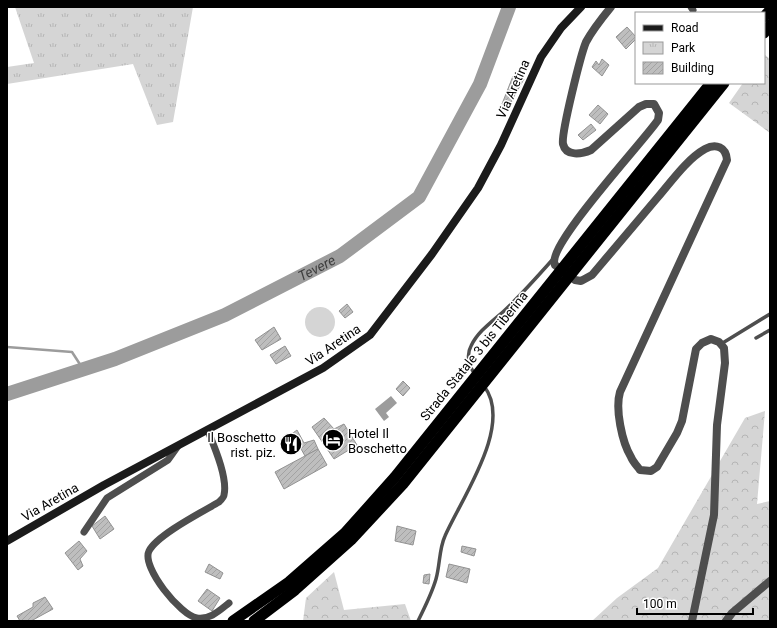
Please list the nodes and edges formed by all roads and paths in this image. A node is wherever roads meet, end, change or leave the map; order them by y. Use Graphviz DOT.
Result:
graph roads {
  1 [pos="581,7"];
  2 [pos="611,7"];
  3 [pos="711,84"];
  4 [pos="723,84"];
  5 [pos="581,254"];
  6 [pos="553,259"];
  7 [pos="770,314"];
  8 [pos="770,330"];
  9 [pos="756,338"];
  10 [pos="721,344"];
  11 [pos="208,431"];
  12 [pos="178,446"];
  13 [pos="399,481"];
  14 [pos="84,532"];
  15 [pos="7,540"];
  16 [pos="770,581"];
  17 [pos="229,602"];
  18 [pos="233,621"];
  19 [pos="254,621"];
  20 [pos="418,621"];
  21 [pos="692,621"];
  22 [pos="726,621"];
  1 -- 11 [label="main road, Via Aretina"];
  2 -- 6 [label="street"];
  3 -- 5 [label="highway, Strada Statale 3 bis Tiberina"];
  4 -- 5 [label="highway, Strada Statale 3 bis Tiberina"];
  5 -- 13 [label="highway, Strada Statale 3 bis Tiberina"];
  6 -- 10 [label="street"];
  6 -- 20 [label="lane"];
  7 -- 10 [label="lane"];
  8 -- 9 [label="lane"];
  10 -- 21 [label="street"];
  11 -- 12 [label="main road, Via Aretina"];
  11 -- 17 [label="street"];
  12 -- 14 [label="street"];
  12 -- 15 [label="main road, Via Aretina"];
  13 -- 18 [label="highway, Strada Statale 3 bis Tiberina"];
  13 -- 19 [label="highway, Strada Statale 3 bis Tiberina"];
  16 -- 22 [label="street"];
}
